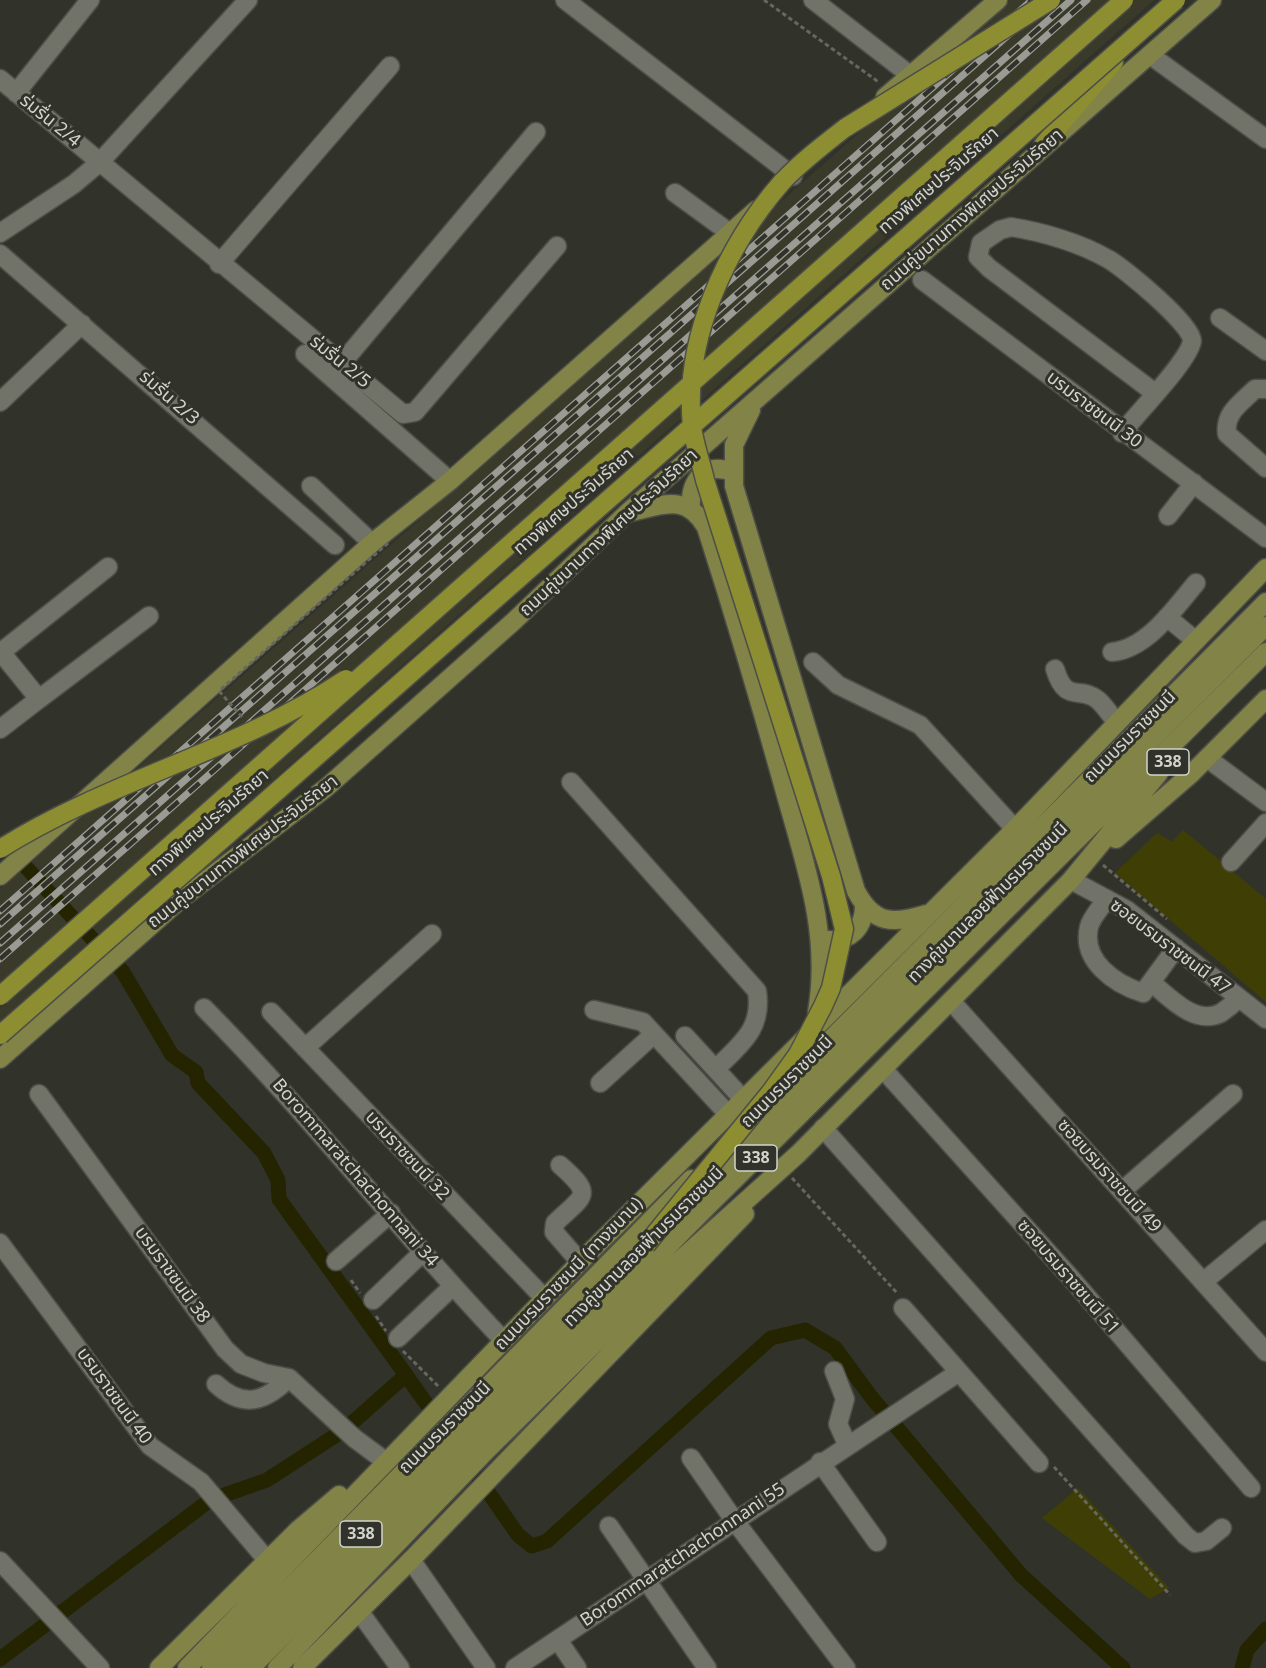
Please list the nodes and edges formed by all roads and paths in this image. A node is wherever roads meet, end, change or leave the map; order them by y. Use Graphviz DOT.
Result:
graph roads {
  1 [pos="90,0"];
  2 [pos="248,0"];
  3 [pos="566,0"];
  4 [pos="764,0"];
  5 [pos="813,0"];
  6 [pos="998,0"];
  7 [pos="1051,0"];
  8 [pos="1124,0"];
  9 [pos="1175,0"];
  10 [pos="1212,0"];
  11 [pos="1150,55"];
  12 [pos="390,66"];
  13 [pos="910,75"];
  14 [pos="870,76"];
  15 [pos="0,79"];
  16 [pos="16,93"];
  17 [pos="536,132"];
  18 [pos="1266,139"];
  19 [pos="1043,146"];
  20 [pos="100,162"];
  21 [pos="793,176"];
  22 [pos="675,193"];
  23 [pos="0,233"];
  24 [pos="730,233"];
  25 [pos="557,246"];
  26 [pos="0,254"];
  27 [pos="219,264"];
  28 [pos="922,280"];
  29 [pos="1220,318"];
  30 [pos="82,324"];
  31 [pos="1266,351"];
  32 [pos="305,354"];
  33 [pos="342,363"];
  34 [pos="1266,389"];
  35 [pos="1155,393"];
  36 [pos="757,399"];
  37 [pos="0,402"];
  38 [pos="1122,433"];
  39 [pos="1266,468"];
  40 [pos="733,472"];
  41 [pos="450,480"];
  42 [pos="1194,483"];
  43 [pos="311,486"];
  44 [pos="691,509"];
  45 [pos="628,512"];
  46 [pos="1168,516"];
  47 [pos="1266,538"];
  48 [pos="372,543"];
  49 [pos="335,545"];
  50 [pos="108,567"];
  51 [pos="1266,568"];
  52 [pos="1196,583"];
  53 [pos="1266,602"];
  54 [pos="149,616"];
  55 [pos="1167,617"];
  56 [pos="1266,626"];
  57 [pos="1196,641"];
  58 [pos="402,642"];
  59 [pos="0,652"];
  60 [pos="1112,652"];
  61 [pos="1266,652"];
  62 [pos="813,662"];
  63 [pos="1266,663"];
  64 [pos="1055,669"];
  65 [pos="39,699"];
  66 [pos="1265,702"];
  67 [pos="1117,723"];
  68 [pos="0,729"];
  69 [pos="1207,758"];
  70 [pos="571,782"];
  71 [pos="1266,802"];
  72 [pos="1266,823"];
  73 [pos="1015,829"];
  74 [pos="0,849"];
  75 [pos="1231,862"];
  76 [pos="2,875"];
  77 [pos="1076,875"];
  78 [pos="1107,899"];
  79 [pos="864,906"];
  80 [pos="934,908"];
  81 [pos="432,934"];
  82 [pos="821,935"];
  83 [pos="924,944"];
  84 [pos="1176,948"];
  85 [pos="1151,982"];
  86 [pos="0,996"];
  87 [pos="1239,998"];
  88 [pos="951,1001"];
  89 [pos="204,1008"];
  90 [pos="594,1010"];
  91 [pos="272,1012"];
  92 [pos="1266,1019"];
  93 [pos="814,1026"];
  94 [pos="654,1034"];
  95 [pos="0,1035"];
  96 [pos="685,1036"];
  97 [pos="305,1048"];
  98 [pos="0,1059"];
  99 [pos="883,1069"];
  100 [pos="716,1070"];
  101 [pos="600,1083"];
  102 [pos="39,1094"];
  103 [pos="1233,1094"];
  104 [pos="742,1098"];
  105 [pos="727,1113"];
  106 [pos="824,1128"];
  107 [pos="798,1154"];
  108 [pos="560,1165"];
  109 [pos="1123,1190"];
  110 [pos="391,1213"];
  111 [pos="1266,1230"];
  112 [pos="0,1243"];
  113 [pos="646,1245"];
  114 [pos="423,1252"];
  115 [pos="336,1261"];
  116 [pos="579,1262"];
  117 [pos="1203,1282"];
  118 [pos="452,1287"];
  119 [pos="544,1298"];
  120 [pos="373,1300"];
  121 [pos="903,1308"];
  122 [pos="398,1338"];
  123 [pos="503,1340"];
  124 [pos="1266,1352"];
  125 [pos="834,1371"];
  126 [pos="954,1375"];
  127 [pos="289,1378"];
  128 [pos="216,1384"];
  129 [pos="849,1443"];
  130 [pos="691,1458"];
  131 [pos="385,1461"];
  132 [pos="820,1462"];
  133 [pos="1039,1463"];
  134 [pos="1251,1488"];
  135 [pos="734,1520"];
  136 [pos="609,1526"];
  137 [pos="1222,1528"];
  138 [pos="878,1542"];
  139 [pos="267,1560"];
  140 [pos="411,1560"];
  141 [pos="0,1561"];
  142 [pos="645,1580"];
  143 [pos="364,1618"];
  144 [pos="558,1640"];
  145 [pos="215,1662"];
  146 [pos="96,1667"];
  147 [pos="159,1668"];
  148 [pos="187,1668"];
  149 [pos="251,1668"];
  150 [pos="277,1668"];
  151 [pos="302,1668"];
  152 [pos="316,1668"];
  153 [pos="400,1668"];
  154 [pos="486,1668"];
  155 [pos="516,1668"];
  156 [pos="577,1668"];
  157 [pos="707,1668"];
  158 [pos="846,1668"];
  1 -- 16 [label="street"];
  2 -- 20 [label="street"];
  3 -- 21 [label="street"];
  4 -- 14 [label="path"];
  5 -- 13 [label="street"];
  6 -- 13 [label="main road"];
  7 -- 113 [label="highway, bridge"];
  8 -- 58 [label="highway, ทางพิเศษประจิมรัถยา, bridge"];
  9 -- 19 [label="highway"];
  9 -- 95 [label="highway, ทางพิเศษประจิมรัถยา, bridge"];
  10 -- 11 [label="main road, ถนนคู่ขนานทางพิเศษประจิมรัถยา"];
  11 -- 18 [label="street"];
  11 -- 19 [label="main road, ถนนคู่ขนานทางพิเศษประจิมรัถยา"];
  12 -- 27 [label="street"];
  13 -- 21 [label="main road"];
  15 -- 16 [label="street, ร่มรื่น 2/4"];
  16 -- 20 [label="street, ร่มรื่น 2/4"];
  17 -- 33 [label="street"];
  19 -- 36 [label="main road, ถนนคู่ขนานทางพิเศษประจิมรัถยา"];
  20 -- 23 [label="street"];
  20 -- 27 [label="street, ร่มรื่น 2/5"];
  21 -- 24 [label="main road"];
  22 -- 24 [label="street"];
  24 -- 41 [label="main road"];
  25 -- 33 [label="street, ร่มรื่น 2/5"];
  26 -- 30 [label="street, ร่มรื่น 2/3"];
  27 -- 33 [label="street, ร่มรื่น 2/5"];
  28 -- 38 [label="street, บรมราชชนนี 30"];
  29 -- 31 [label="street"];
  30 -- 37 [label="street"];
  30 -- 49 [label="street, ร่มรื่น 2/3"];
  32 -- 41 [label="street"];
  34 -- 39 [label="street"];
  35 -- 35 [label="street"];
  35 -- 38 [label="street"];
  36 -- 40 [label="main road"];
  36 -- 45 [label="main road, ถนนคู่ขนานทางพิเศษประจิมรัถยา"];
  38 -- 42 [label="street, บรมราชชนนี 30"];
  40 -- 44 [label="main road"];
  40 -- 79 [label="main road"];
  41 -- 48 [label="main road"];
  42 -- 46 [label="street"];
  42 -- 47 [label="street, บรมราชชนนี 30"];
  43 -- 48 [label="street"];
  44 -- 45 [label="main road"];
  44 -- 82 [label="main road"];
  45 -- 98 [label="main road, ถนนคู่ขนานทางพิเศษประจิมรัถยา"];
  48 -- 76 [label="main road"];
  50 -- 59 [label="street"];
  51 -- 57 [label="main road, 338"];
  52 -- 55 [label="street"];
  53 -- 83 [label="main road, ถนนบรมราชชนนี / 338"];
  54 -- 65 [label="street"];
  55 -- 57 [label="street"];
  55 -- 60 [label="street"];
  56 -- 113 [label="main road, ทางคู่ขนานลอยฟ้าบรมราชชนนี / 338, bridge"];
  57 -- 67 [label="main road, 338"];
  58 -- 74 [label="highway, bridge"];
  58 -- 86 [label="highway, ทางพิเศษประจิมรัถยา, bridge"];
  59 -- 65 [label="street"];
  61 -- 149 [label="main road, ทางคู่ขนานลอยฟ้าบรมราชชนนี / 338"];
  62 -- 73 [label="street"];
  63 -- 77 [label="main road, 338"];
  64 -- 67 [label="street"];
  65 -- 68 [label="street"];
  66 -- 69 [label="main road, 338"];
  67 -- 73 [label="main road, 338"];
  69 -- 71 [label="street"];
  69 -- 77 [label="main road, 338"];
  70 -- 100 [label="street"];
  72 -- 75 [label="street"];
  73 -- 80 [label="main road, 338"];
  77 -- 78 [label="street, ซอยบรมราชชนนี 47"];
  77 -- 88 [label="main road, 338"];
  78 -- 84 [label="street, ซอยบรมราชชนนี 47"];
  78 -- 85 [label="street"];
  79 -- 80 [label="main road"];
  79 -- 82 [label="main road"];
  80 -- 83 [label="main road"];
  80 -- 93 [label="main road, ถนนบรมราชชนนี / 338"];
  81 -- 97 [label="street"];
  82 -- 93 [label="main road"];
  83 -- 145 [label="main road, ถนนบรมราชชนนี / 338"];
  84 -- 85 [label="street"];
  84 -- 87 [label="street, ซอยบรมราชชนนี 47"];
  85 -- 87 [label="street"];
  87 -- 92 [label="street, ซอยบรมราชชนนี 47"];
  88 -- 99 [label="main road, 338"];
  88 -- 109 [label="street, ซอยบรมราชชนนี 49"];
  89 -- 110 [label="street, Borommaratchachonnani 34"];
  90 -- 94 [label="street"];
  91 -- 97 [label="street, บรมราชชนนี 32"];
  93 -- 104 [label="main road, ถนนบรมราชชนนี / 338"];
  94 -- 101 [label="street"];
  94 -- 105 [label="street"];
  96 -- 100 [label="street"];
  97 -- 119 [label="street, บรมราชชนนี 32"];
  99 -- 106 [label="main road, 338"];
  99 -- 134 [label="street, ซอยบรมราชชนนี 51"];
  100 -- 104 [label="street"];
  102 -- 127 [label="street, บรมราชชนนี 38"];
  103 -- 109 [label="street"];
  104 -- 105 [label="main road, ถนนบรมราชชนนี / 338"];
  105 -- 116 [label="main road, ถนนบรมราชชนนี (ทางขนาน) / 338"];
  106 -- 107 [label="main road, 338"];
  106 -- 137 [label="street"];
  107 -- 140 [label="main road, 338"];
  107 -- 150 [label="main road, 338"];
  108 -- 116 [label="street"];
  109 -- 117 [label="street, ซอยบรมราชชนนี 49"];
  110 -- 114 [label="street, Borommaratchachonnani 34"];
  110 -- 115 [label="street"];
  111 -- 117 [label="street"];
  112 -- 139 [label="street, บรมราชชนนี 40"];
  113 -- 145 [label="main road, ทางคู่ขนานลอยฟ้าบรมราชชนนี / 338"];
  114 -- 118 [label="street, Borommaratchachonnani 34"];
  114 -- 120 [label="street"];
  116 -- 119 [label="main road, ถนนบรมราชชนนี (ทางขนาน) / 338"];
  117 -- 124 [label="street, ซอยบรมราชชนนี 49"];
  118 -- 122 [label="street"];
  118 -- 123 [label="street, Borommaratchachonnani 34"];
  119 -- 123 [label="main road, ถนนบรมราชชนนี (ทางขนาน) / 338"];
  121 -- 126 [label="street"];
  123 -- 131 [label="main road, ถนนบรมราชชนนี (ทางขนาน) / 338"];
  125 -- 129 [label="street"];
  126 -- 129 [label="street, Borommaratchachonnani 55"];
  126 -- 133 [label="street"];
  127 -- 128 [label="street"];
  127 -- 131 [label="street"];
  129 -- 132 [label="street, Borommaratchachonnani 55"];
  130 -- 135 [label="street"];
  131 -- 139 [label="main road"];
  131 -- 145 [label="main road, ถนนบรมราชชนนี (ทางขนาน) / 338"];
  132 -- 135 [label="street, Borommaratchachonnani 55"];
  132 -- 138 [label="street"];
  135 -- 142 [label="street, Borommaratchachonnani 55"];
  135 -- 158 [label="street"];
  136 -- 142 [label="street"];
  139 -- 147 [label="main road"];
  140 -- 143 [label="main road"];
  140 -- 151 [label="main road, 338"];
  140 -- 154 [label="street"];
  141 -- 146 [label="street"];
  142 -- 144 [label="street, Borommaratchachonnani 55"];
  142 -- 157 [label="street"];
  143 -- 152 [label="main road"];
  143 -- 153 [label="street"];
  144 -- 155 [label="street, Borommaratchachonnani 55"];
  144 -- 156 [label="street"];
  145 -- 148 [label="main road, ถนนบรมราชชนนี (ทางขนาน) / 338"];
}
